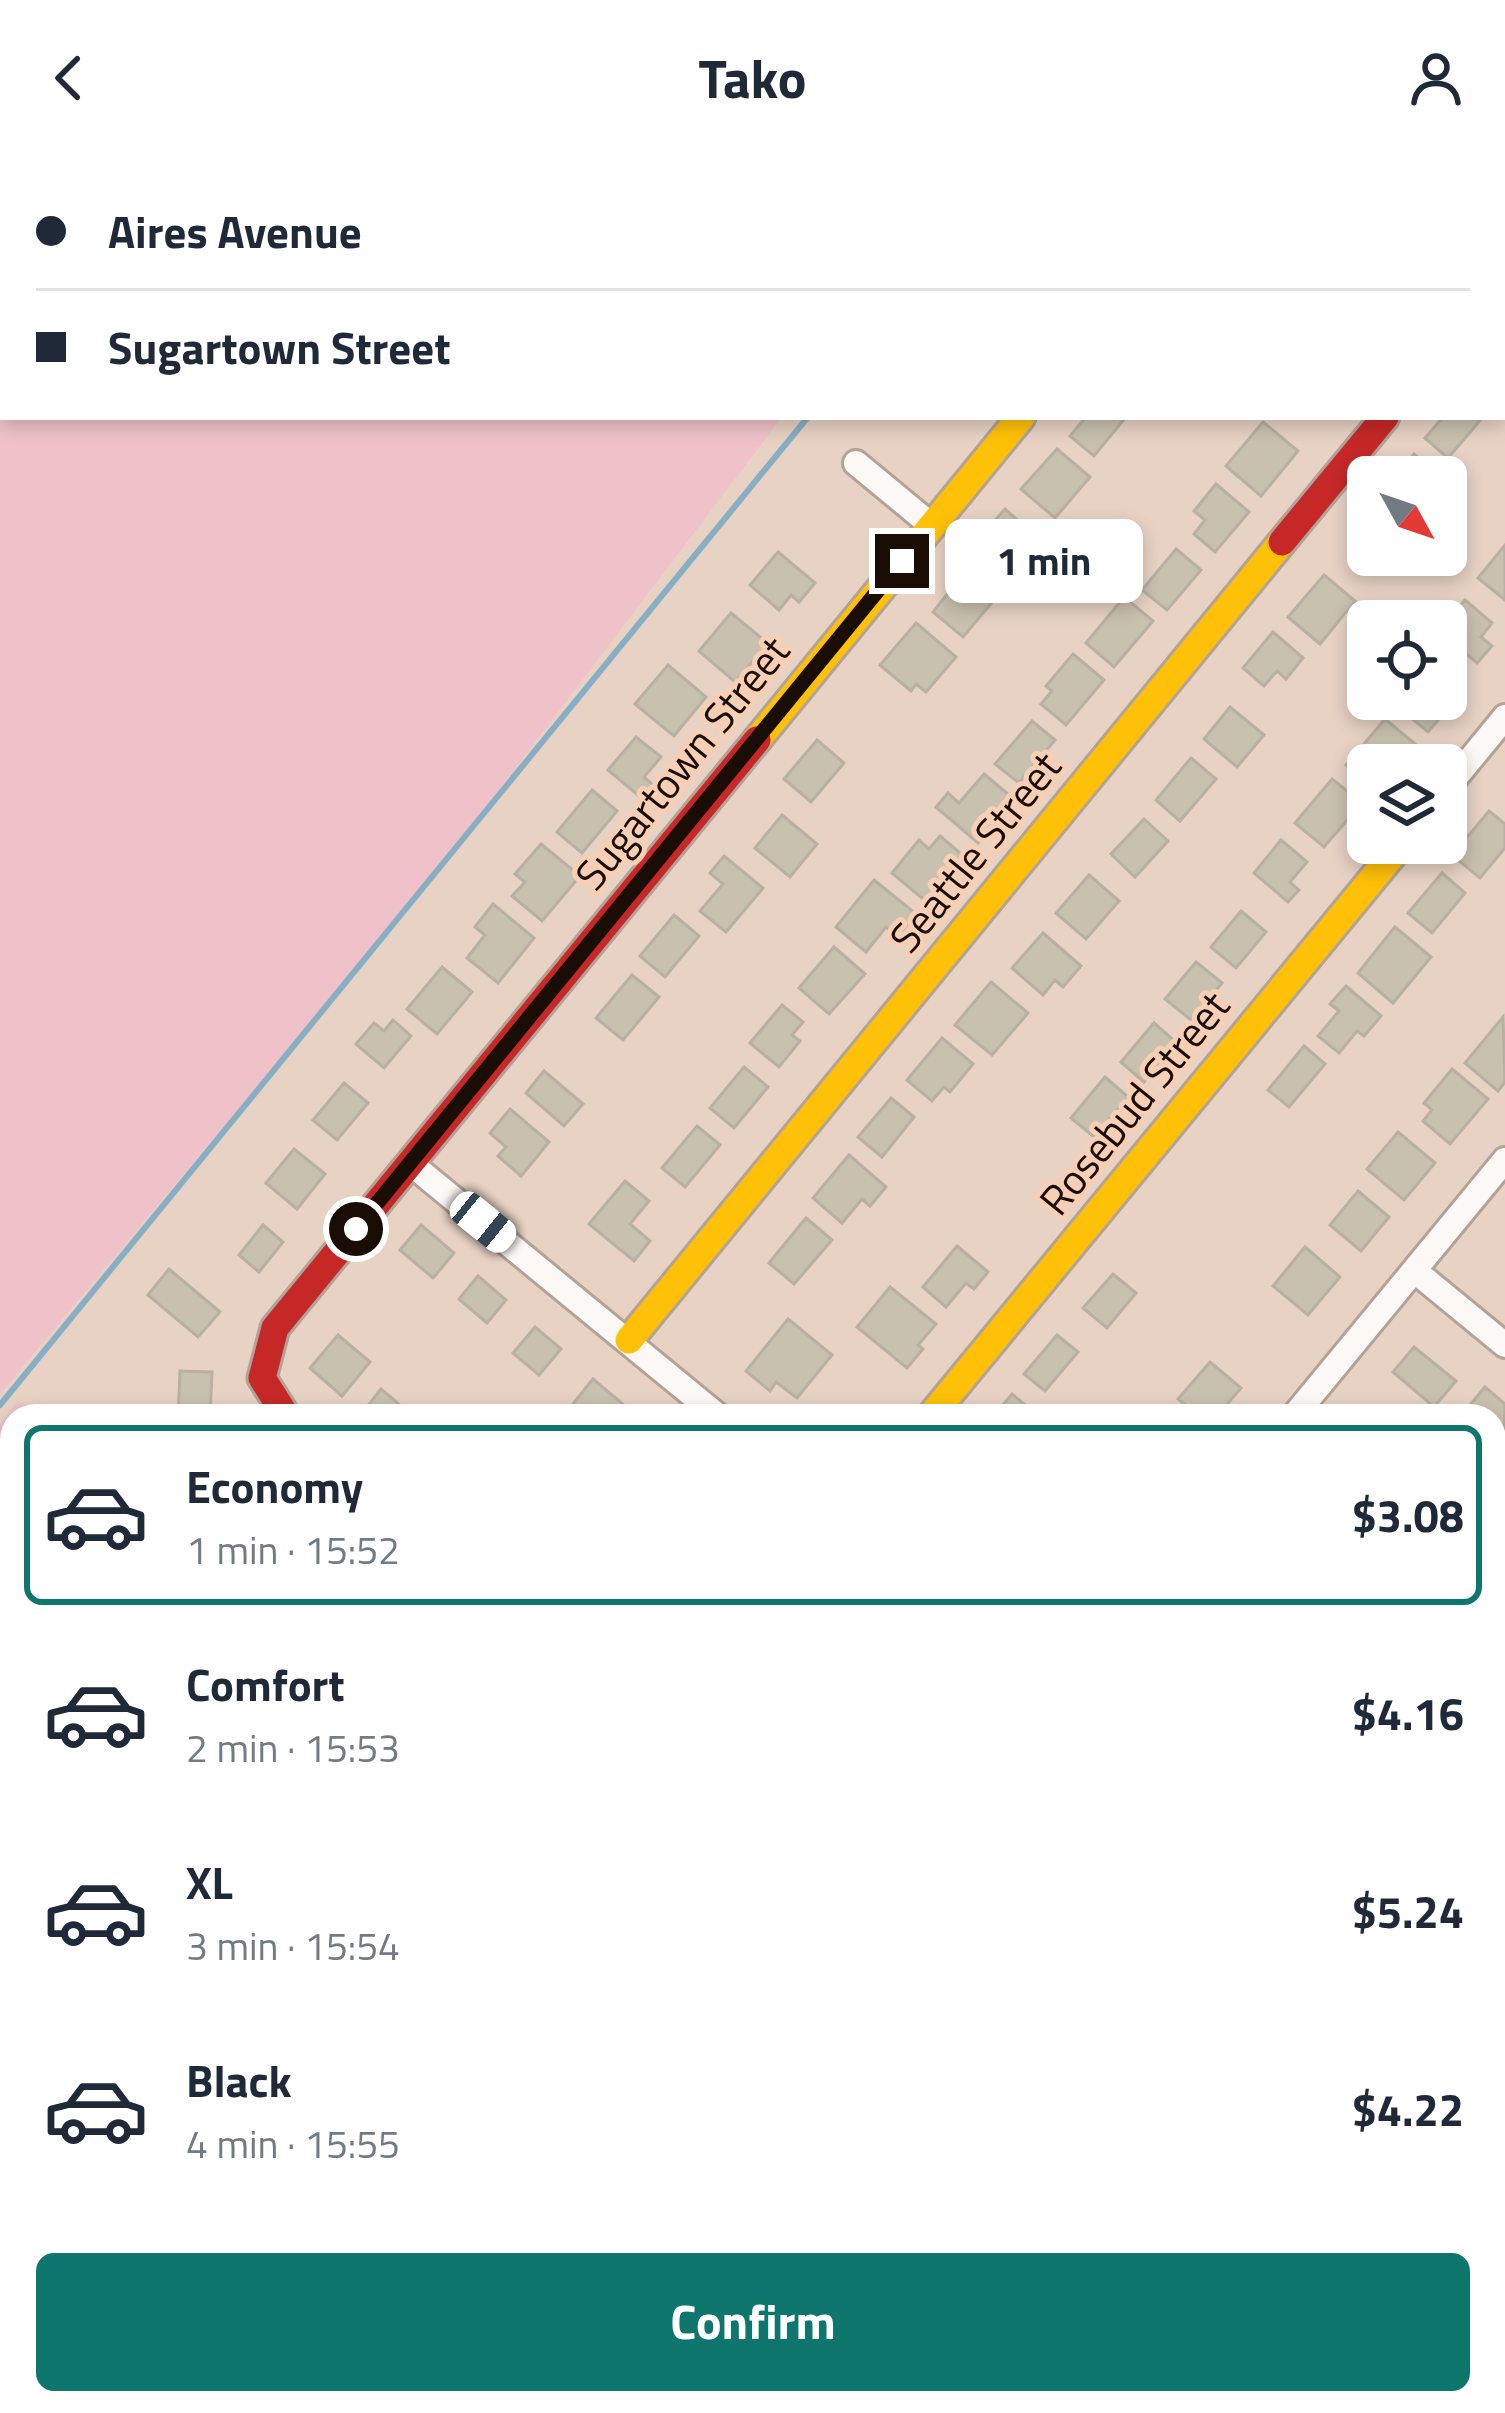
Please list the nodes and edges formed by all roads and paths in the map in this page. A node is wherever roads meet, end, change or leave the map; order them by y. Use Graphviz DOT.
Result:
graph roads {
  1 [pos="1018,420"];
  2 [pos="1383,420"];
  3 [pos="856,463"];
  4 [pos="931,525"];
  5 [pos="1505,717"];
  6 [pos="1467,763"];
  7 [pos="1385,864"];
  8 [pos="1505,1160"];
  9 [pos="410,1163"];
  10 [pos="1414,1271"];
  11 [pos="629,1340"];
  12 [pos="1505,1345"];
  13 [pos="278,1404"];
  14 [pos="704,1404"];
  15 [pos="942,1404"];
  16 [pos="1304,1404"];
  1 -- 4 [label="street, Sugartown Street"];
  2 -- 11 [label="street, Seattle Street"];
  3 -- 4 [label="street"];
  4 -- 9 [label="street, Sugartown Street"];
  5 -- 6 [label="street"];
  7 -- 15 [label="street, Rosebud Street"];
  8 -- 10 [label="street"];
  9 -- 11 [label="street"];
  9 -- 13 [label="street, Sugartown Street"];
  10 -- 12 [label="street"];
  10 -- 16 [label="street"];
  11 -- 14 [label="street"];
}
